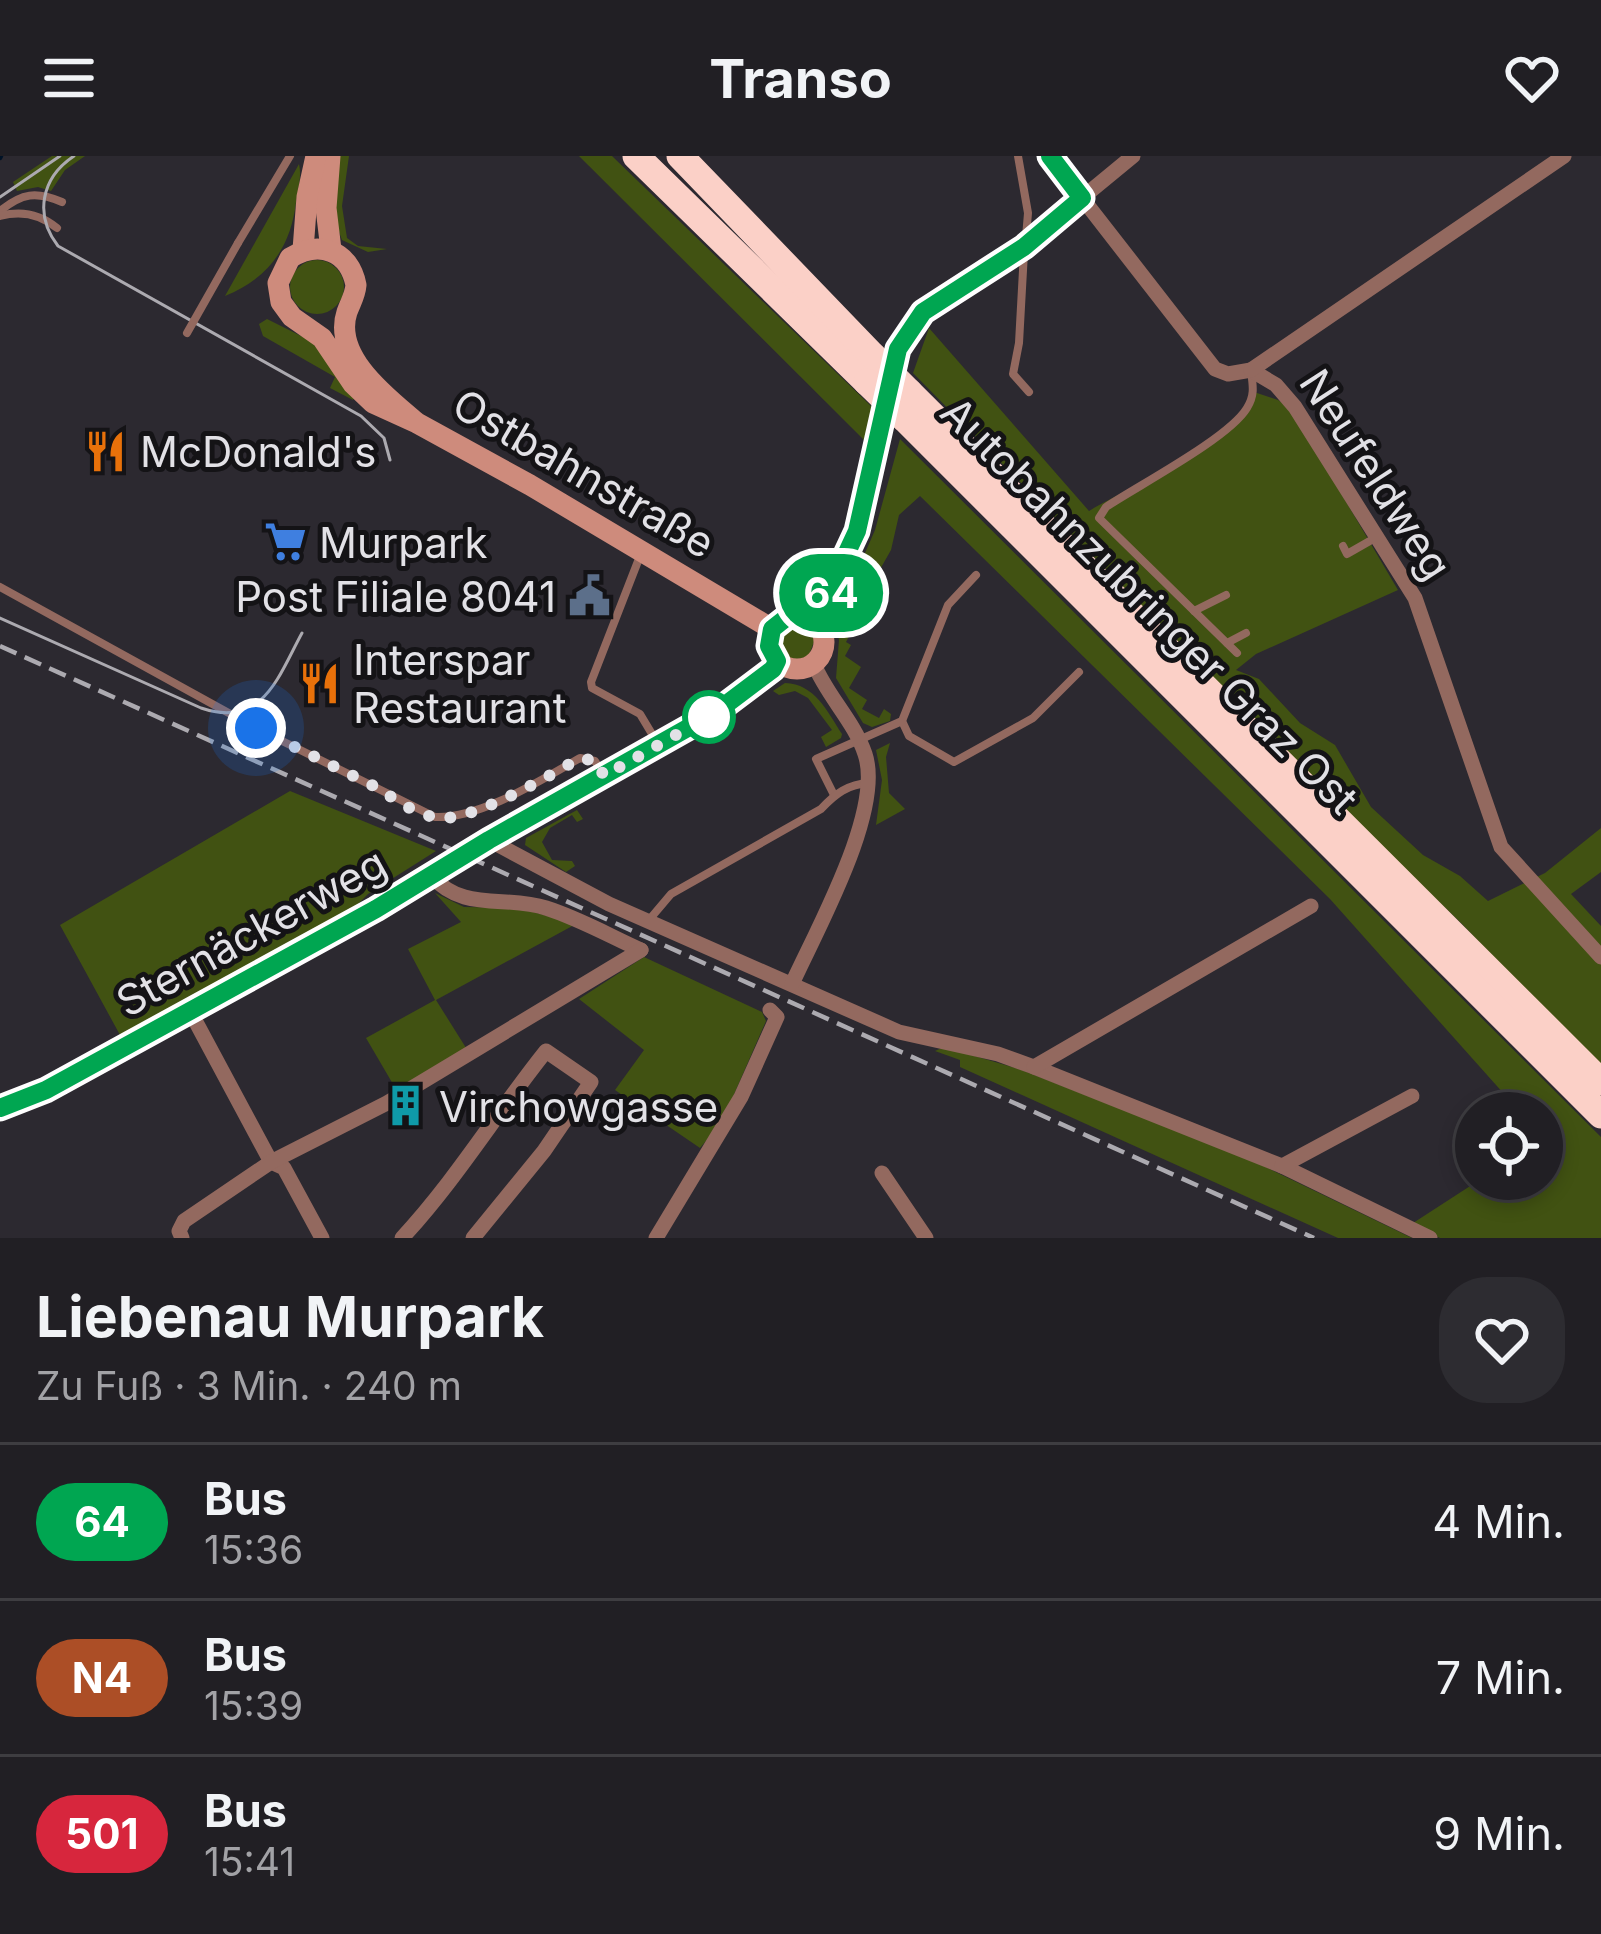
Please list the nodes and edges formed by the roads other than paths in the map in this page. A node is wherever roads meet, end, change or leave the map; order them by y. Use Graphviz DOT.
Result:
graph roads {
  1 [pos="290,156"];
  2 [pos="316,156"];
  3 [pos="330,156"];
  4 [pos="636,156"];
  5 [pos="680,156"];
  6 [pos="698,156"];
  7 [pos="1018,156"];
  8 [pos="1050,156"];
  9 [pos="1133,156"];
  10 [pos="1564,156"];
  11 [pos="1082,198"];
  12 [pos="62,202"];
  13 [pos="734,211"];
  14 [pos="0,214"];
  15 [pos="57,228"];
  16 [pos="1024,247"];
  17 [pos="303,250"];
  18 [pos="331,250"];
  19 [pos="347,312"];
  20 [pos="309,325"];
  21 [pos="187,334"];
  22 [pos="879,366"];
  23 [pos="1251,370"];
  24 [pos="1029,392"];
  25 [pos="898,410"];
  26 [pos="417,423"];
  27 [pos="1376,537"];
  28 [pos="1343,546"];
  29 [pos="642,552"];
  30 [pos="976,575"];
  31 [pos="0,587"];
  32 [pos="1226,595"];
  33 [pos="1194,611"];
  34 [pos="815,621"];
  35 [pos="772,629"];
  36 [pos="1246,633"];
  37 [pos="1227,643"];
  38 [pos="1237,653"];
  39 [pos="777,661"];
  40 [pos="814,664"];
  41 [pos="1079,671"];
  42 [pos="902,721"];
  43 [pos="858,739"];
  44 [pos="659,746"];
  45 [pos="600,768"];
  46 [pos="871,783"];
  47 [pos="834,794"];
  48 [pos="489,840"];
  49 [pos="432,876"];
  50 [pos="1311,906"];
  51 [pos="649,920"];
  52 [pos="1601,957"];
  53 [pos="792,984"];
  54 [pos="770,1010"];
  55 [pos="190,1011"];
  56 [pos="1034,1067"];
  57 [pos="1601,1082"];
  58 [pos="1412,1096"];
  59 [pos="0,1108"];
  60 [pos="1601,1115"];
  61 [pos="272,1162"];
  62 [pos="1282,1166"];
  63 [pos="882,1173"];
  64 [pos="182,1238"];
  65 [pos="322,1238"];
  66 [pos="402,1238"];
  67 [pos="473,1238"];
  68 [pos="656,1238"];
  69 [pos="925,1238"];
  70 [pos="1430,1238"];
  1 -- 21 [label="lane, bridge"];
  2 -- 17 [label="main road, Ostbahnstraße"];
  3 -- 18 [label="main road, Ostbahnstraße"];
  4 -- 22 [label="highway, Autobahnzubringer Graz Ost"];
  5 -- 13 [label="highway, Autobahnzubringer Graz Ost"];
  6 -- 13 [label="highway"];
  7 -- 16 [label="lane"];
  8 -- 11 [label="main road, Neufeldweg"];
  9 -- 11 [label="street"];
  10 -- 23 [label="street"];
  11 -- 16 [label="main road"];
  11 -- 23 [label="street, Neufeldweg"];
  12 -- 14 [label="lane"];
  13 -- 22 [label="highway, Autobahnzubringer Graz Ost"];
  14 -- 15 [label="lane"];
  16 -- 22 [label="main road"];
  16 -- 24 [label="lane"];
  17 -- 18 [label="main road"];
  17 -- 20 [label="main road, Ostbahnstraße"];
  18 -- 19 [label="main road, Ostbahnstraße"];
  19 -- 20 [label="main road"];
  19 -- 26 [label="main road, Ostbahnstraße"];
  20 -- 26 [label="main road, Ostbahnstraße"];
  22 -- 25 [label="highway, Autobahnzubringer Graz Ost, bridge"];
  23 -- 27 [label="street, Neufeldweg"];
  23 -- 33 [label="lane"];
  25 -- 34 [label="main road"];
  25 -- 57 [label="highway, Autobahnzubringer Graz Ost"];
  25 -- 60 [label="highway, Autobahnzubringer Graz Ost"];
  26 -- 29 [label="main road, Ostbahnstraße"];
  27 -- 28 [label="lane"];
  27 -- 52 [label="street, Neufeldweg"];
  29 -- 35 [label="main road, Ostbahnstraße"];
  29 -- 44 [label="lane"];
  30 -- 42 [label="lane"];
  31 -- 45 [label="lane"];
  32 -- 33 [label="lane"];
  33 -- 37 [label="lane"];
  34 -- 35 [label="main road"];
  34 -- 40 [label="main road"];
  35 -- 39 [label="main road"];
  36 -- 37 [label="lane"];
  37 -- 38 [label="lane"];
  39 -- 40 [label="main road"];
  39 -- 44 [label="main road, Sternäckerweg"];
  40 -- 43 [label="street"];
  41 -- 42 [label="lane"];
  42 -- 43 [label="lane"];
  43 -- 46 [label="street"];
  43 -- 47 [label="lane"];
  44 -- 45 [label="main road, Sternäckerweg"];
  45 -- 48 [label="main road, Sternäckerweg"];
  46 -- 47 [label="lane"];
  46 -- 53 [label="street"];
  47 -- 51 [label="lane"];
  48 -- 49 [label="main road, Sternäckerweg"];
  48 -- 51 [label="street"];
  49 -- 55 [label="main road, Sternäckerweg"];
  49 -- 61 [label="street"];
  50 -- 56 [label="street"];
  51 -- 53 [label="street"];
  53 -- 56 [label="street"];
  54 -- 68 [label="street"];
  55 -- 59 [label="main road, Sternäckerweg"];
  55 -- 61 [label="street"];
  56 -- 62 [label="street"];
  58 -- 62 [label="street"];
  61 -- 64 [label="street"];
  61 -- 65 [label="street"];
  62 -- 70 [label="street"];
  63 -- 69 [label="street"];
  66 -- 67 [label="street"];
}
